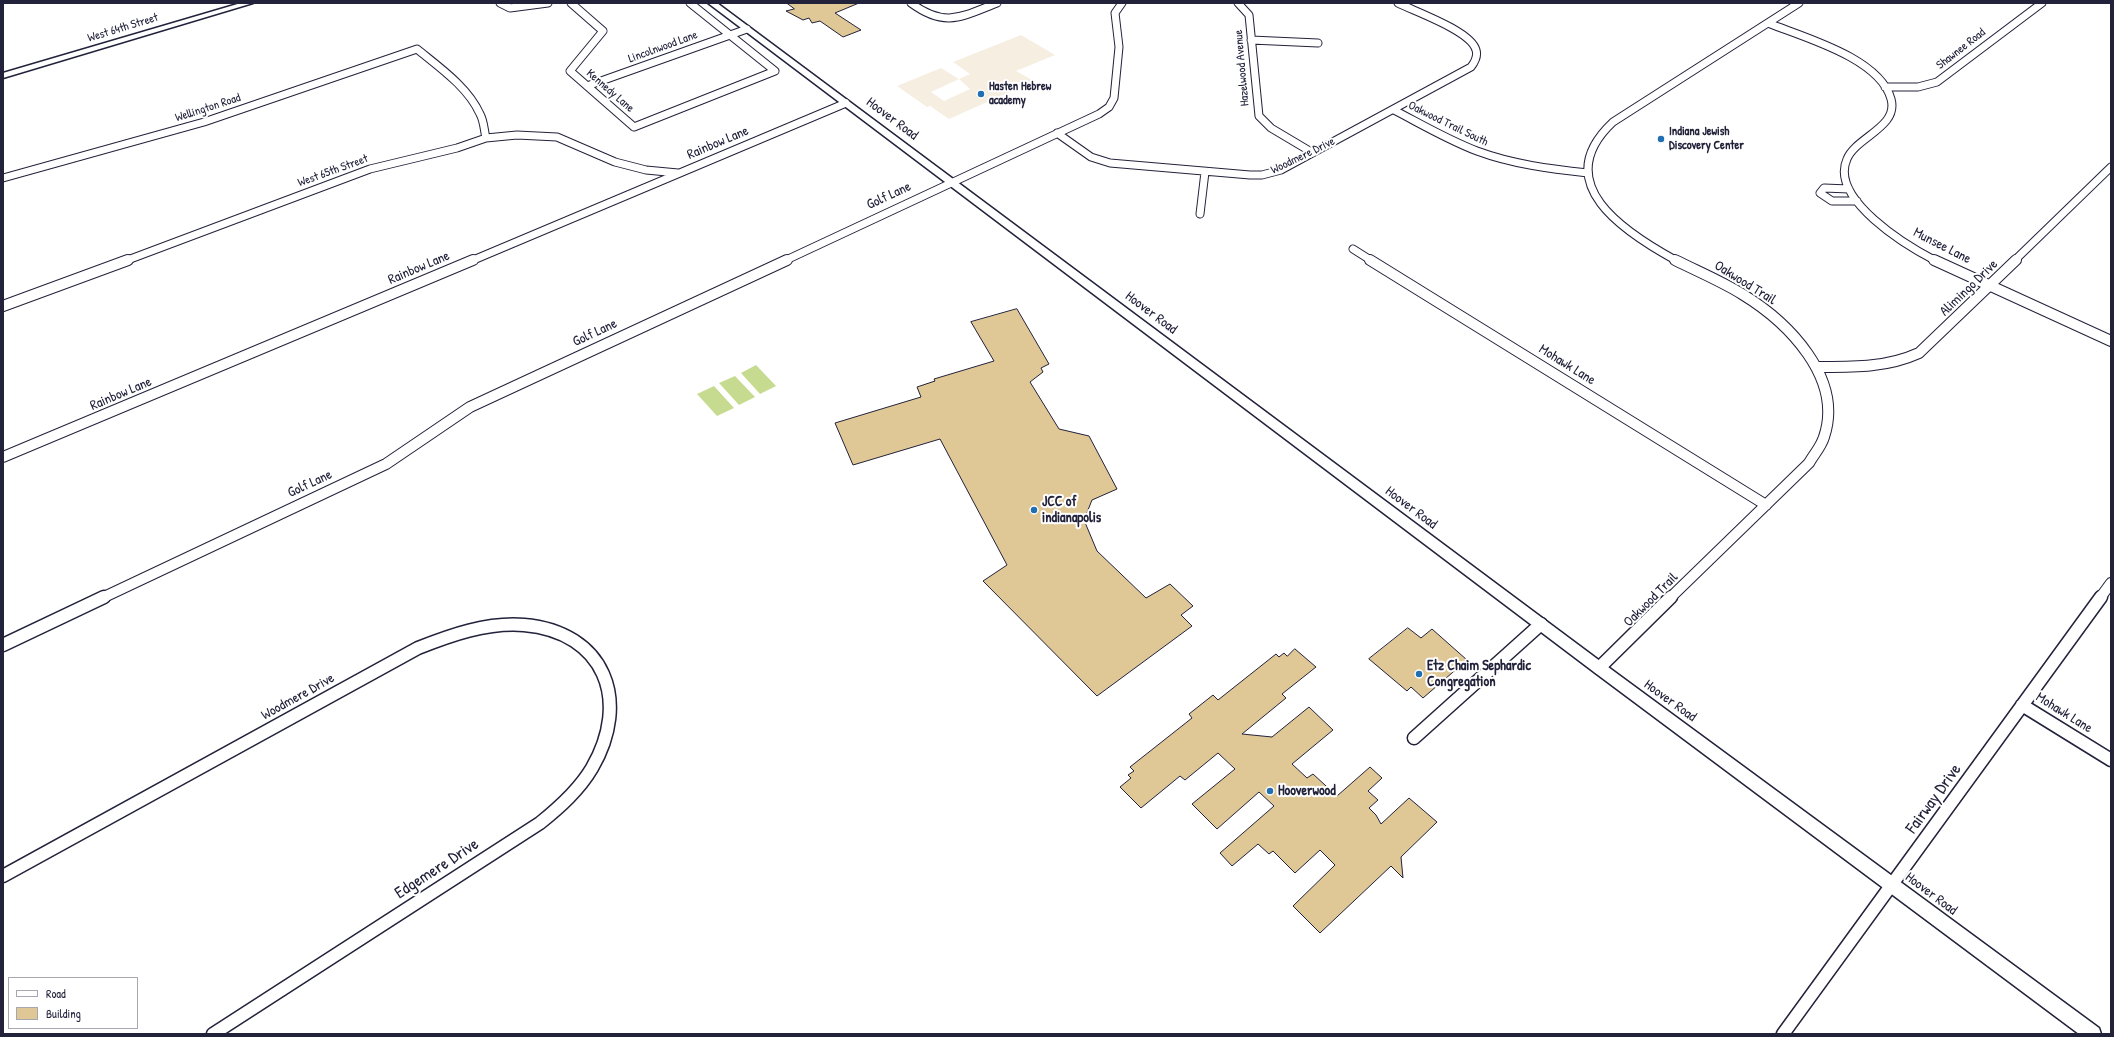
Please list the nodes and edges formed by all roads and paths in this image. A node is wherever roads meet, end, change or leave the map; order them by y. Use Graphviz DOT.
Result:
graph roads {
  1 [pos="249,3"];
  2 [pos="500,3"];
  3 [pos="548,3"];
  4 [pos="571,3"];
  5 [pos="690,3"];
  6 [pos="712,3"];
  7 [pos="911,3"];
  8 [pos="997,3"];
  9 [pos="1122,3"];
  10 [pos="1238,3"];
  11 [pos="1398,3"];
  12 [pos="1799,3"];
  13 [pos="2042,3"];
  14 [pos="1768,23"];
  15 [pos="747,29"];
  16 [pos="731,35"];
  17 [pos="1251,40"];
  18 [pos="1318,43"];
  19 [pos="3,76"];
  20 [pos="587,86"];
  21 [pos="1885,86"];
  22 [pos="846,104"];
  23 [pos="1394,110"];
  24 [pos="1057,133"];
  25 [pos="486,138"];
  26 [pos="1313,153"];
  27 [pos="2111,167"];
  28 [pos="1205,172"];
  29 [pos="680,173"];
  30 [pos="1588,173"];
  31 [pos="3,178"];
  32 [pos="951,182"];
  33 [pos="1849,189"];
  34 [pos="1857,202"];
  35 [pos="1200,214"];
  36 [pos="1353,249"];
  37 [pos="1990,284"];
  38 [pos="3,306"];
  39 [pos="2111,341"];
  40 [pos="1816,367"];
  41 [pos="3,457"];
  42 [pos="1766,505"];
  43 [pos="2111,583"];
  44 [pos="1541,624"];
  45 [pos="3,645"];
  46 [pos="1599,668"];
  47 [pos="606,682"];
  48 [pos="2022,705"];
  49 [pos="1414,738"];
  50 [pos="2111,760"];
  51 [pos="3,876"];
  52 [pos="1893,885"];
  53 [pos="213,1034"];
  54 [pos="1783,1034"];
  55 [pos="2093,1034"];
  1 -- 19 [label="street, West 64th Street"];
  2 -- 3 [label="street"];
  4 -- 20 [label="street, Kennedy Lane"];
  5 -- 16 [label="street"];
  6 -- 15 [label="street, Hoover Road"];
  7 -- 8 [label="street"];
  9 -- 24 [label="street, Golf Lane"];
  10 -- 17 [label="street, Hazelwood Avenue"];
  11 -- 23 [label="street, Woodmere Drive"];
  12 -- 14 [label="street, Oakwood Trail"];
  13 -- 21 [label="street, Shawnee Road"];
  14 -- 21 [label="street, Munsee Lane"];
  14 -- 30 [label="street, Oakwood Trail"];
  15 -- 16 [label="street, Lincolnwood Lane"];
  15 -- 22 [label="street, Hoover Road"];
  16 -- 20 [label="street, Lincolnwood Lane"];
  16 -- 20 [label="street, Kennedy Lane"];
  17 -- 18 [label="street"];
  17 -- 26 [label="street, Hazelwood Avenue"];
  21 -- 33 [label="street, Munsee Lane"];
  22 -- 29 [label="street, Rainbow Lane"];
  22 -- 32 [label="street, Hoover Road"];
  23 -- 26 [label="street, Woodmere Drive"];
  23 -- 30 [label="street, Oakwood Trail South"];
  24 -- 28 [label="street, Woodmere Drive"];
  24 -- 32 [label="street, Golf Lane"];
  25 -- 29 [label="street, West 65th Street"];
  25 -- 31 [label="street, Wellington Road"];
  25 -- 38 [label="street, West 65th Street"];
  26 -- 28 [label="street, Woodmere Drive"];
  27 -- 37 [label="street, Alimingo Drive"];
  28 -- 35 [label="street"];
  29 -- 41 [label="street, Rainbow Lane"];
  30 -- 40 [label="street, Oakwood Trail"];
  32 -- 44 [label="street, Hoover Road"];
  32 -- 45 [label="street, Golf Lane"];
  33 -- 34 [label="street, Munsee Lane"];
  33 -- 34 [label="street"];
  34 -- 37 [label="street, Munsee Lane"];
  36 -- 42 [label="street, Mohawk Lane"];
  37 -- 39 [label="street, Munsee Lane"];
  37 -- 40 [label="street, Alimingo Drive"];
  40 -- 42 [label="street, Oakwood Trail"];
  42 -- 46 [label="street, Oakwood Trail"];
  43 -- 48 [label="street, Fairway Drive"];
  44 -- 46 [label="street, Hoover Road"];
  44 -- 49 [label="street"];
  46 -- 52 [label="street, Hoover Road"];
  47 -- 51 [label="street, Woodmere Drive"];
  47 -- 53 [label="street, Edgemere Drive"];
  48 -- 50 [label="street, Mohawk Lane"];
  48 -- 52 [label="street, Fairway Drive"];
  52 -- 54 [label="street, Fairway Drive"];
  52 -- 55 [label="street, Hoover Road"];
}
